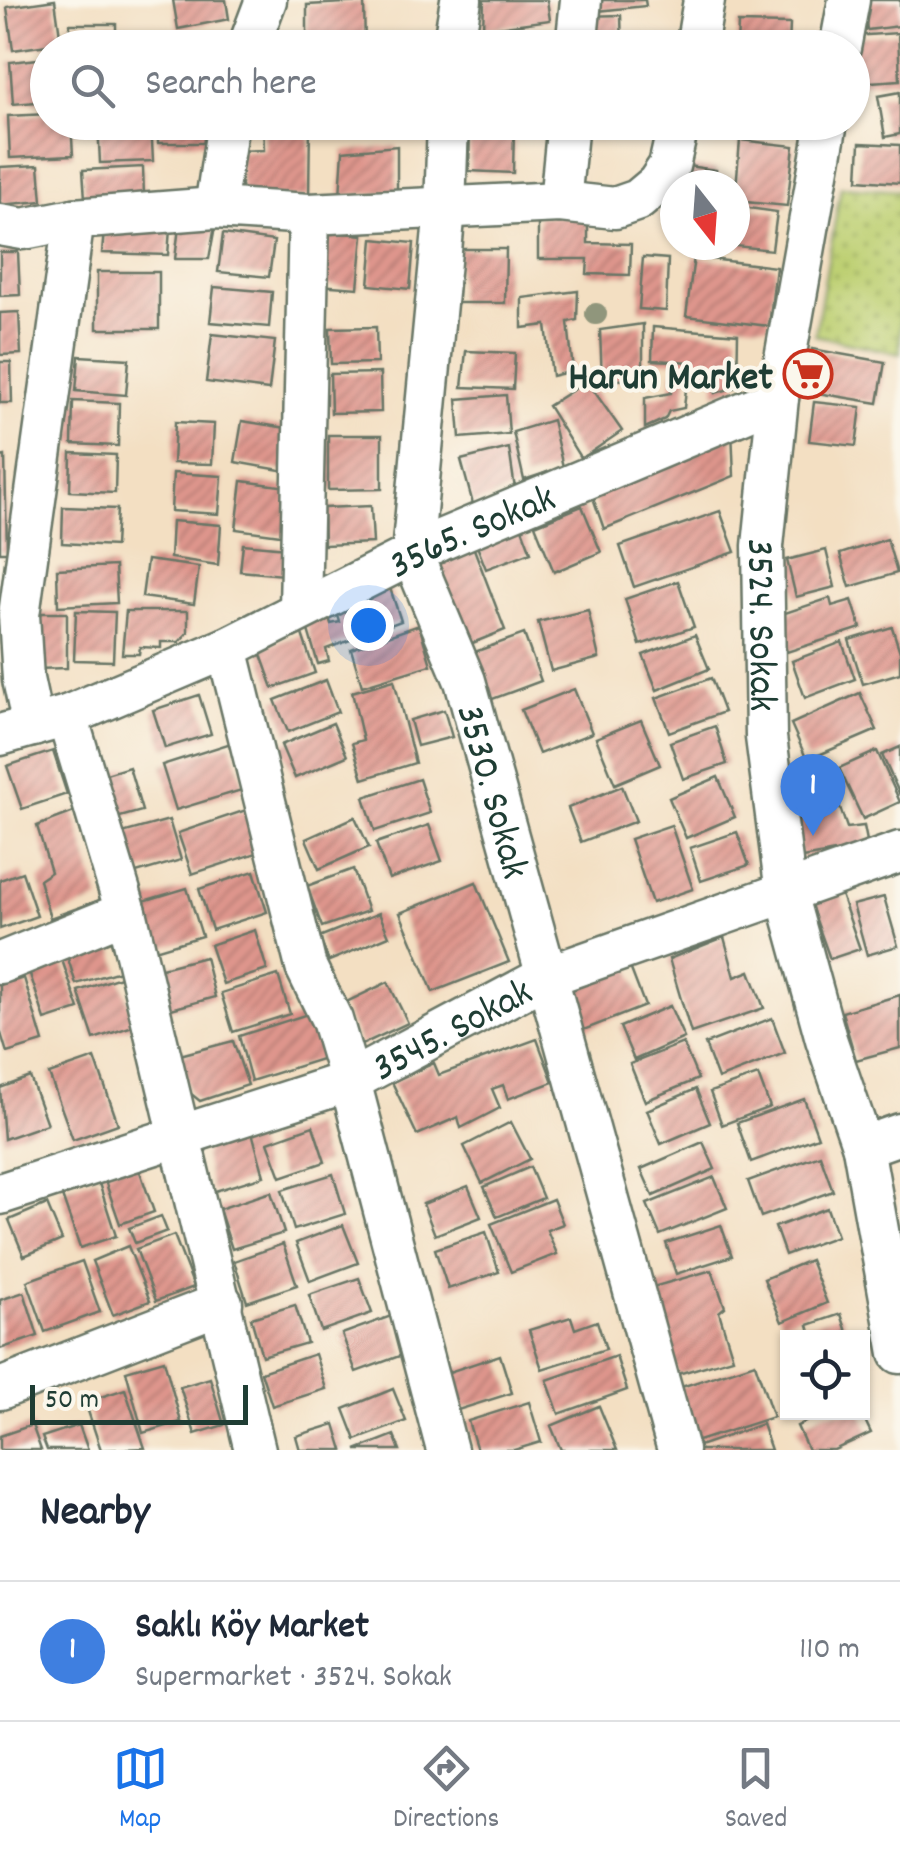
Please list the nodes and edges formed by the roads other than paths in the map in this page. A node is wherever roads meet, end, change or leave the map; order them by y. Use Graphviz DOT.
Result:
graph roads {
  1 [pos="266,0"];
  2 [pos="461,0"];
  3 [pos="581,0"];
  4 [pos="704,0"];
  5 [pos="848,0"];
  6 [pos="255,30"];
  7 [pos="456,30"];
  8 [pos="578,30"];
  9 [pos="699,30"];
  10 [pos="843,30"];
  11 [pos="225,140"];
  12 [pos="448,140"];
  13 [pos="566,140"];
  14 [pos="675,140"];
  15 [pos="824,140"];
  16 [pos="560,202"];
  17 [pos="215,208"];
  18 [pos="446,209"];
  19 [pos="309,214"];
  20 [pos="74,219"];
  21 [pos="0,224"];
  22 [pos="778,398"];
  23 [pos="412,554"];
  24 [pos="300,608"];
  25 [pos="227,648"];
  26 [pos="33,725"];
  27 [pos="900,852"];
  28 [pos="786,893"];
  29 [pos="126,912"];
  30 [pos="0,962"];
  31 [pos="545,977"];
  32 [pos="350,1080"];
  33 [pos="178,1133"];
  34 [pos="882,1140"];
  35 [pos="0,1194"];
  36 [pos="222,1303"];
  37 [pos="900,1353"];
  38 [pos="0,1389"];
  39 [pos="255,1450"];
  40 [pos="447,1450"];
  41 [pos="678,1450"];
  1 -- 6 [label="street"];
  2 -- 7 [label="street"];
  3 -- 8 [label="street"];
  4 -- 9 [label="street"];
  5 -- 10 [label="street"];
  11 -- 17 [label="street"];
  12 -- 18 [label="street, 3530. Sokak"];
  13 -- 16 [label="street"];
  14 -- 16 [label="street"];
  15 -- 22 [label="street, 3524. Sokak"];
  16 -- 18 [label="street"];
  17 -- 19 [label="street"];
  17 -- 20 [label="street"];
  18 -- 19 [label="street"];
  18 -- 23 [label="street, 3530. Sokak"];
  19 -- 24 [label="street"];
  20 -- 21 [label="street"];
  20 -- 26 [label="street"];
  22 -- 23 [label="street, 3565. Sokak"];
  22 -- 28 [label="street, 3524. Sokak"];
  23 -- 24 [label="street, 3565. Sokak"];
  23 -- 31 [label="street, 3530. Sokak"];
  24 -- 25 [label="street, 3565. Sokak"];
  25 -- 26 [label="street, 3565. Sokak"];
  25 -- 32 [label="street"];
  26 -- 29 [label="street"];
  27 -- 28 [label="street, 3545. Sokak"];
  28 -- 31 [label="street, 3545. Sokak"];
  28 -- 34 [label="street, 3524. Sokak"];
  29 -- 30 [label="street"];
  29 -- 33 [label="street"];
  31 -- 32 [label="street, 3545. Sokak"];
  31 -- 41 [label="street, 3530. Sokak"];
  32 -- 33 [label="street, 3545. Sokak"];
  32 -- 40 [label="street"];
  33 -- 35 [label="street, 3545. Sokak"];
  33 -- 36 [label="street"];
  34 -- 37 [label="street, 3524. Sokak"];
  36 -- 38 [label="street"];
  36 -- 39 [label="street"];
}
